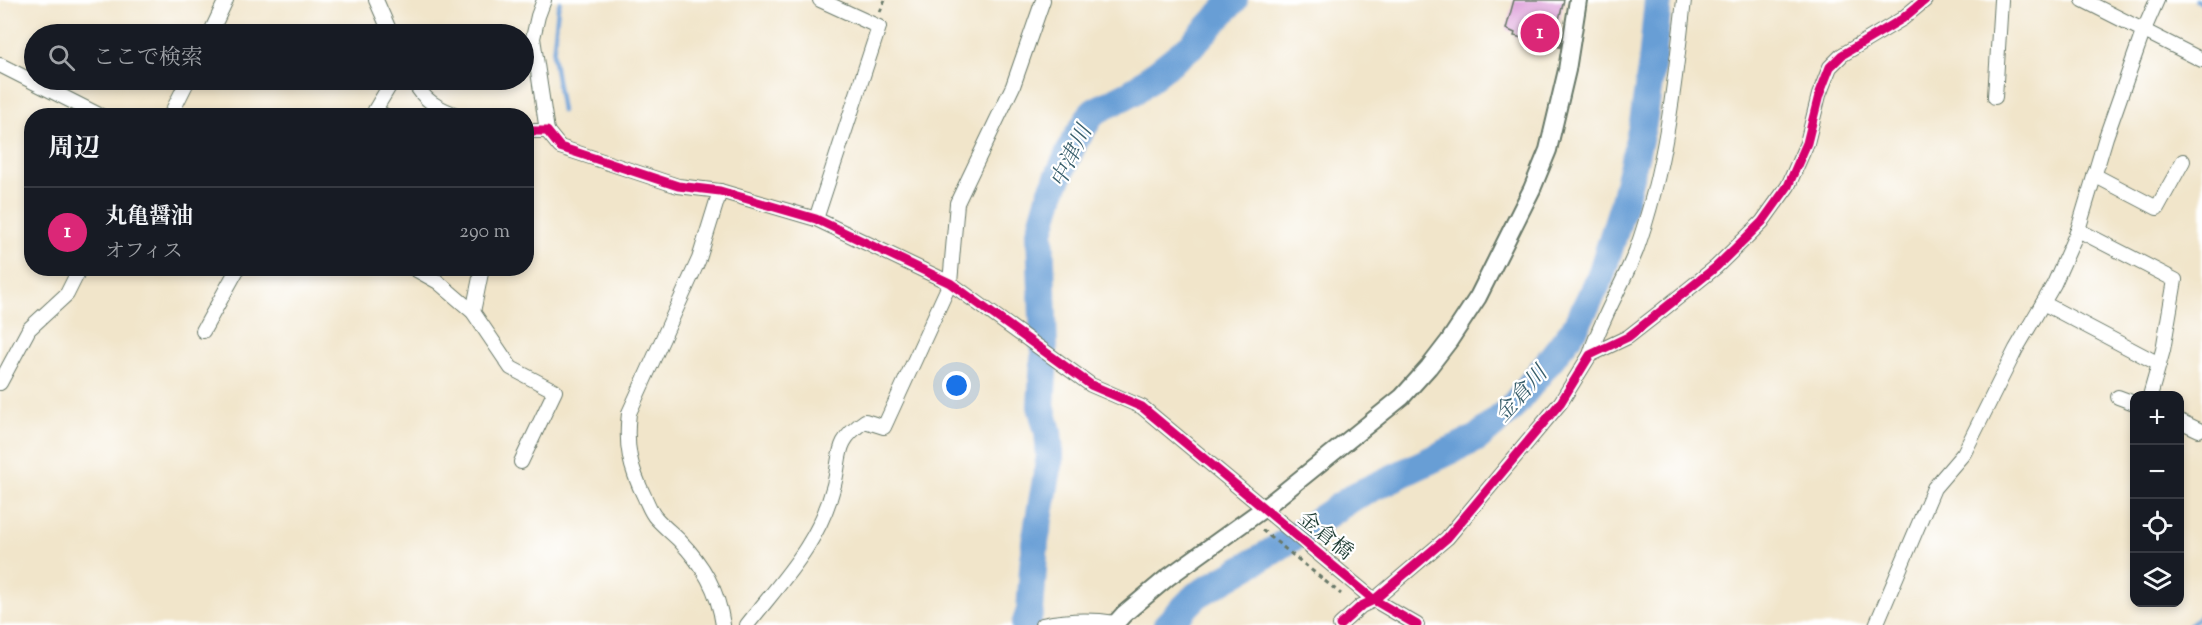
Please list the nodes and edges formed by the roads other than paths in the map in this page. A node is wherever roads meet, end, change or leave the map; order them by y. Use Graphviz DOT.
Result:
graph roads {
  1 [pos="226,0"];
  2 [pos="376,0"];
  3 [pos="544,0"];
  4 [pos="820,0"];
  5 [pos="1043,0"];
  6 [pos="1578,0"];
  7 [pos="1684,0"];
  8 [pos="1925,0"];
  9 [pos="2001,0"];
  10 [pos="2083,0"];
  11 [pos="2157,0"];
  12 [pos="215,24"];
  13 [pos="387,24"];
  14 [pos="2143,32"];
  15 [pos="534,34"];
  16 [pos="534,45"];
  17 [pos="2202,60"];
  18 [pos="0,65"];
  19 [pos="24,77"];
  20 [pos="49,90"];
  21 [pos="183,90"];
  22 [pos="387,90"];
  23 [pos="420,90"];
  24 [pos="1995,97"];
  25 [pos="84,108"];
  26 [pos="174,108"];
  27 [pos="376,108"];
  28 [pos="438,108"];
  29 [pos="534,131"];
  30 [pos="547,131"];
  31 [pos="2183,160"];
  32 [pos="2094,175"];
  33 [pos="720,190"];
  34 [pos="816,219"];
  35 [pos="2078,230"];
  36 [pos="76,276"];
  37 [pos="234,276"];
  38 [pos="427,276"];
  39 [pos="480,276"];
  40 [pos="950,283"];
  41 [pos="2043,303"];
  42 [pos="472,312"];
  43 [pos="203,331"];
  44 [pos="1590,355"];
  45 [pos="2159,364"];
  46 [pos="0,383"];
  47 [pos="2151,391"];
  48 [pos="2118,397"];
  49 [pos="2130,402"];
  50 [pos="2184,423"];
  51 [pos="2199,429"];
  52 [pos="521,462"];
  53 [pos="1269,513"];
  54 [pos="1374,600"];
  55 [pos="1114,624"];
  56 [pos="723,625"];
  57 [pos="747,625"];
  58 [pos="1042,625"];
  59 [pos="1340,625"];
  60 [pos="1417,625"];
  61 [pos="1876,625"];
  1 -- 12 [label="street"];
  2 -- 13 [label="street"];
  3 -- 15 [label="street"];
  4 -- 34 [label="street"];
  5 -- 40 [label="street"];
  6 -- 53 [label="street"];
  7 -- 44 [label="street"];
  8 -- 44 [label="street"];
  9 -- 24 [label="street"];
  10 -- 14 [label="street"];
  11 -- 14 [label="street"];
  14 -- 17 [label="street"];
  14 -- 32 [label="street"];
  16 -- 30 [label="street"];
  18 -- 19 [label="street"];
  20 -- 25 [label="street"];
  21 -- 26 [label="street"];
  22 -- 27 [label="street"];
  23 -- 28 [label="street"];
  29 -- 30 [label="street"];
  30 -- 33 [label="street, 金倉橋"];
  31 -- 32 [label="street"];
  32 -- 35 [label="street"];
  33 -- 34 [label="street, 金倉橋"];
  33 -- 56 [label="street"];
  34 -- 40 [label="street, 金倉橋"];
  35 -- 41 [label="street"];
  35 -- 45 [label="street"];
  36 -- 46 [label="street"];
  37 -- 43 [label="street"];
  38 -- 42 [label="street"];
  39 -- 42 [label="street"];
  40 -- 53 [label="street, 金倉橋"];
  40 -- 57 [label="street"];
  41 -- 45 [label="street"];
  41 -- 61 [label="street"];
  42 -- 52 [label="street"];
  44 -- 54 [label="street"];
  45 -- 47 [label="street"];
  48 -- 49 [label="street"];
  50 -- 51 [label="street"];
  53 -- 54 [label="street, 金倉橋"];
  53 -- 55 [label="street"];
  54 -- 59 [label="street"];
  54 -- 60 [label="street, 金倉橋"];
  55 -- 58 [label="street"];
}
